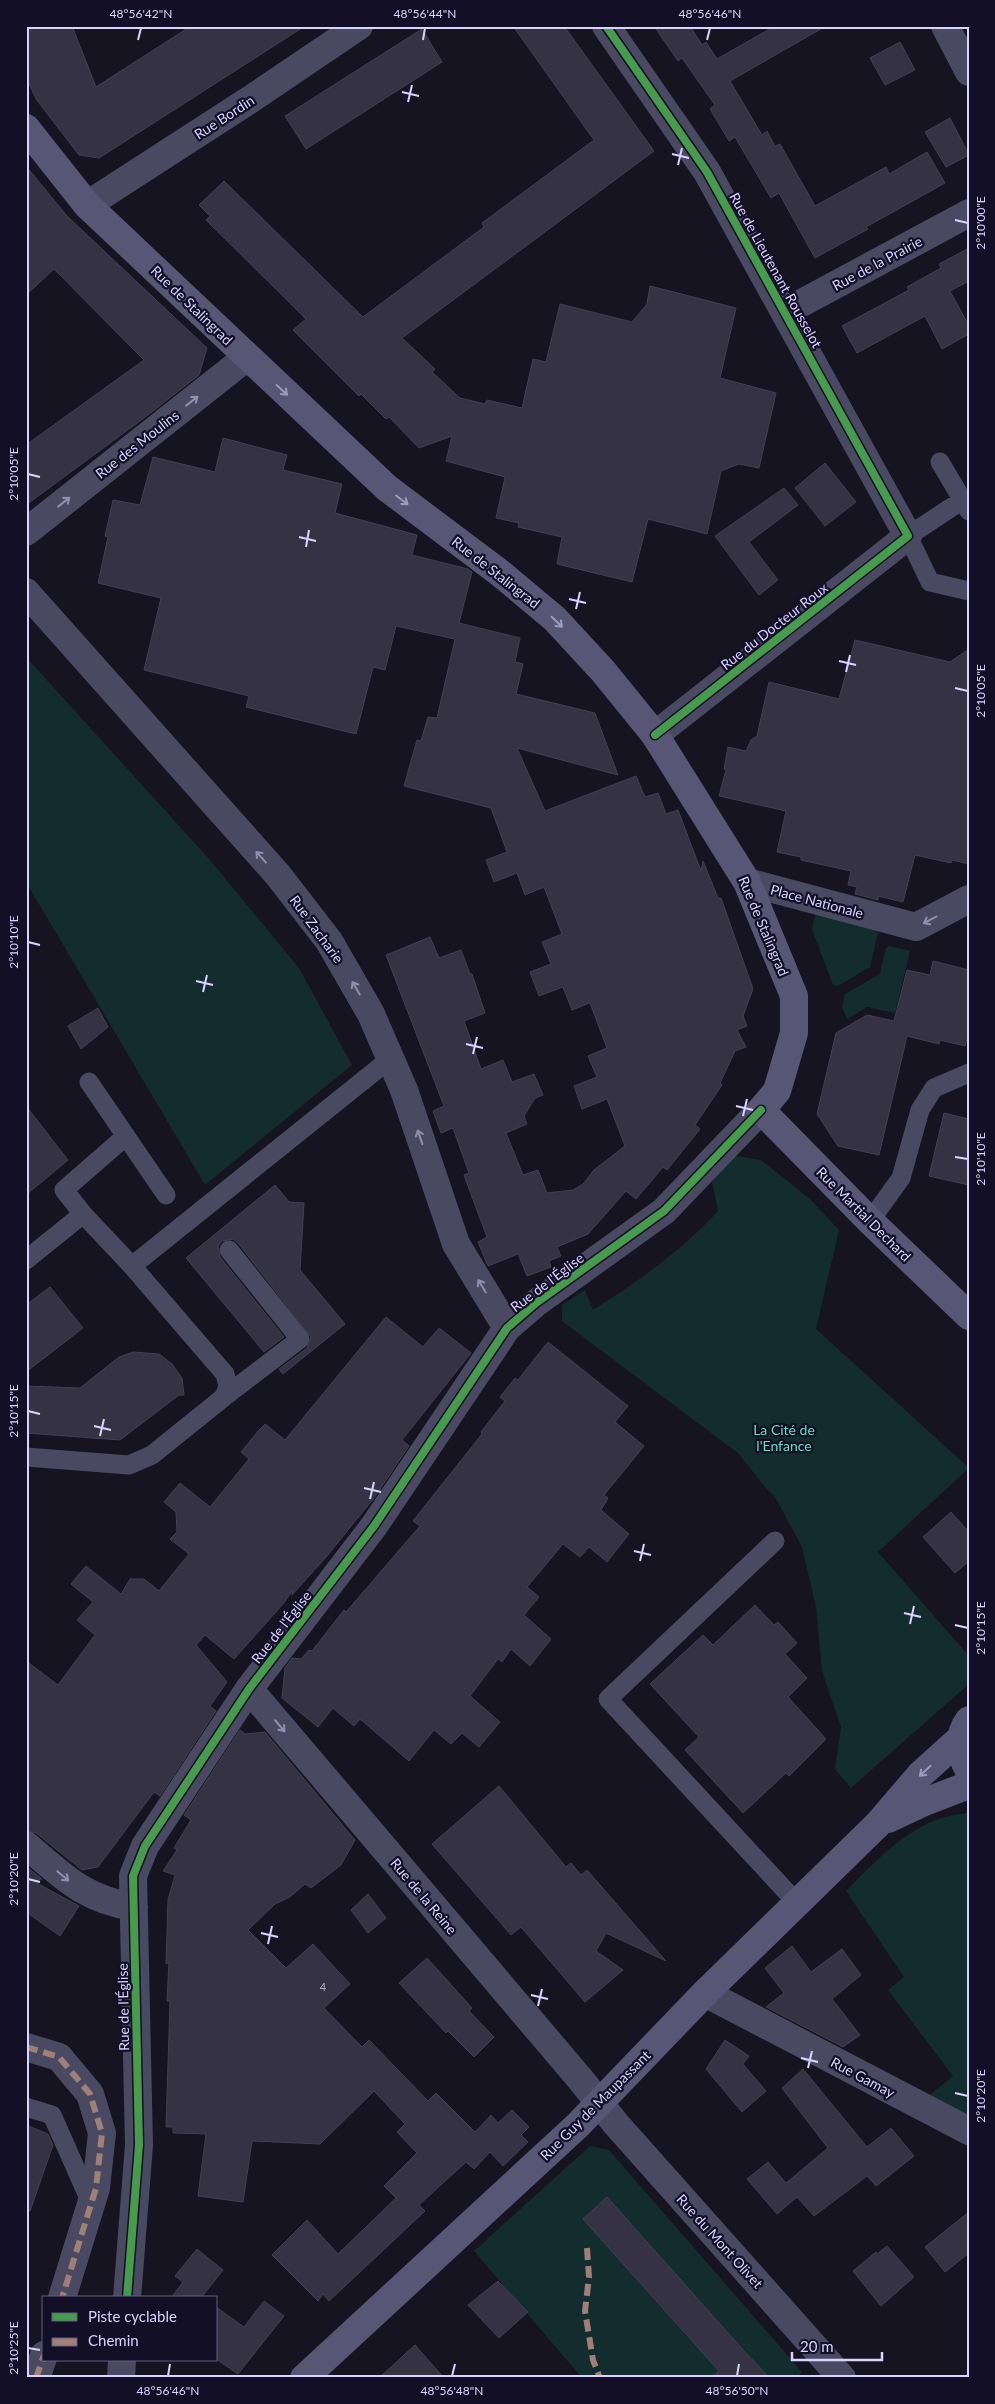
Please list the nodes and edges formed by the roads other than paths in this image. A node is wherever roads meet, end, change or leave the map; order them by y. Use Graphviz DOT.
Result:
graph roads {
  1 [pos="359,26"];
  2 [pos="606,26"];
  3 [pos="945,26"];
  4 [pos="969,72"];
  5 [pos="26,128"];
  6 [pos="87,205"];
  7 [pos="969,213"];
  8 [pos="785,312"];
  9 [pos="247,357"];
  10 [pos="940,462"];
  11 [pos="965,506"];
  12 [pos="26,532"];
  13 [pos="908,536"];
  14 [pos="969,591"];
  15 [pos="26,592"];
  16 [pos="655,735"];
  17 [pos="747,882"];
  18 [pos="969,899"];
  19 [pos="390,1059"];
  20 [pos="969,1073"];
  21 [pos="89,1082"];
  22 [pos="761,1110"];
  23 [pos="126,1136"];
  24 [pos="166,1195"];
  25 [pos="83,1214"];
  26 [pos="870,1221"];
  27 [pos="230,1250"];
  28 [pos="26,1260"];
  29 [pos="132,1266"];
  30 [pos="969,1316"];
  31 [pos="507,1328"];
  32 [pos="224,1397"];
  33 [pos="26,1457"];
  34 [pos="775,1541"];
  35 [pos="249,1689"];
  36 [pos="965,1729"];
  37 [pos="969,1771"];
  38 [pos="969,1785"];
  39 [pos="878,1824"];
  40 [pos="26,1845"];
  41 [pos="797,1903"];
  42 [pos="134,1907"];
  43 [pos="705,1993"];
  44 [pos="26,2047"];
  45 [pos="599,2103"];
  46 [pos="26,2107"];
  47 [pos="969,2131"];
  48 [pos="92,2203"];
  49 [pos="63,2296"];
  50 [pos="127,2296"];
  51 [pos="42,2361"];
  52 [pos="122,2362"];
  53 [pos="36,2378"];
  54 [pos="121,2378"];
  55 [pos="304,2378"];
  56 [pos="842,2378"];
  1 -- 6 [label="street, Rue Bordin"];
  2 -- 8 [label="street, Rue de Lieutenant Rousselot"];
  3 -- 4 [label="street"];
  5 -- 6 [label="main road, Rue de Stalingrad"];
  6 -- 9 [label="main road, Rue de Stalingrad"];
  7 -- 8 [label="street, Rue de la Prairie"];
  8 -- 13 [label="street, Rue de Lieutenant Rousselot"];
  12 -- 9 [label="street, Rue des Moulins, one-way"];
  9 -- 16 [label="main road, Rue de Stalingrad, one-way"];
  10 -- 11 [label="lane"];
  11 -- 13 [label="lane"];
  13 -- 14 [label="lane"];
  13 -- 16 [label="street, Rue du Docteur Roux"];
  19 -- 15 [label="street, Rue Zacharie, one-way"];
  16 -- 17 [label="main road, Rue de Stalingrad"];
  18 -- 17 [label="street, Place Nationale, one-way"];
  17 -- 22 [label="main road, Rue de Stalingrad"];
  19 -- 29 [label="lane"];
  31 -- 19 [label="street, Rue Zacharie, one-way"];
  20 -- 26 [label="lane"];
  21 -- 23 [label="lane"];
  22 -- 26 [label="main road, Rue Martial Dechard"];
  22 -- 31 [label="street, Rue de l'Église"];
  23 -- 24 [label="lane"];
  23 -- 25 [label="lane"];
  25 -- 28 [label="lane"];
  25 -- 29 [label="lane"];
  26 -- 30 [label="main road, Rue Martial Dechard"];
  27 -- 32 [label="lane"];
  29 -- 32 [label="lane"];
  31 -- 35 [label="street, Rue de l'Église"];
  32 -- 33 [label="lane"];
  34 -- 41 [label="lane"];
  35 -- 42 [label="street, Rue de l'Église"];
  35 -- 45 [label="street, Rue de la Reine, one-way"];
  36 -- 37 [label="main road"];
  36 -- 39 [label="main road, Rue Guy de Maupassant, one-way"];
  38 -- 39 [label="main road, Rue Guy de Maupassant"];
  39 -- 41 [label="main road, Rue Guy de Maupassant"];
  40 -- 42 [label="street, one-way"];
  41 -- 43 [label="main road, Rue Guy de Maupassant"];
  42 -- 50 [label="street, Rue de l'Église"];
  43 -- 45 [label="main road, Rue Guy de Maupassant"];
  43 -- 47 [label="street, Rue Gamay"];
  44 -- 48 [label="street"];
  45 -- 55 [label="main road, Rue Guy de Maupassant"];
  45 -- 56 [label="street, Rue du Mont Olivet"];
  46 -- 48 [label="lane"];
  48 -- 49 [label="street"];
  51 -- 53 [label="street"];
  52 -- 54 [label="street"];
}
